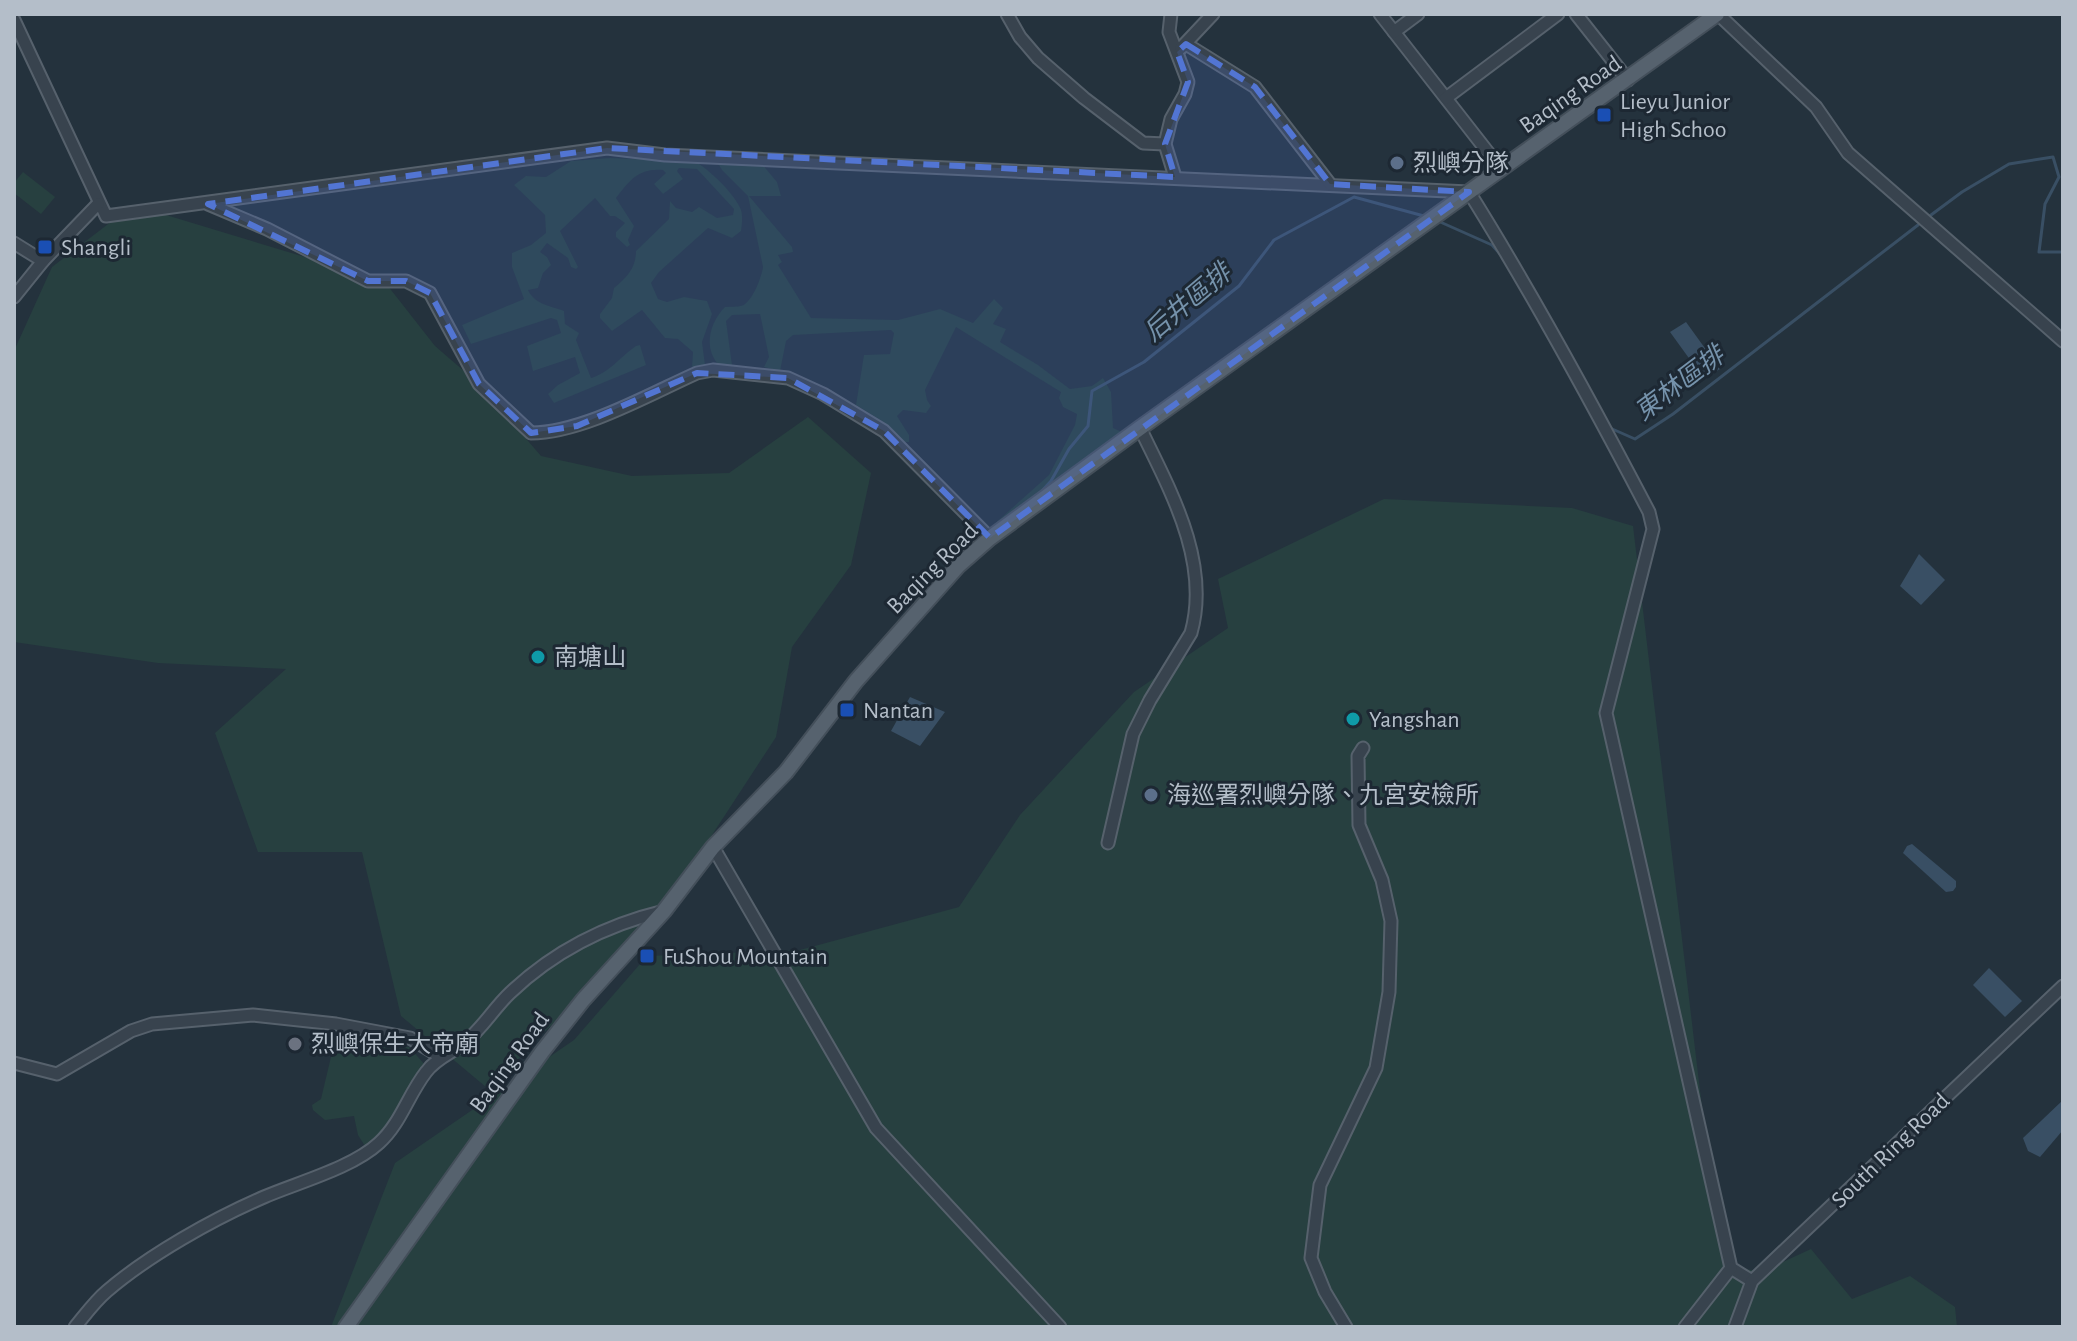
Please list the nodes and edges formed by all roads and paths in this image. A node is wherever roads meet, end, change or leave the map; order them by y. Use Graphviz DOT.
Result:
graph roads {
  1 [pos="1007,14"];
  2 [pos="1171,14"];
  3 [pos="1213,14"];
  4 [pos="1380,14"];
  5 [pos="1418,14"];
  6 [pos="1558,14"];
  7 [pos="1576,14"];
  8 [pos="1718,14"];
  9 [pos="14,20"];
  10 [pos="1394,32"];
  11 [pos="1181,48"];
  12 [pos="1628,80"];
  13 [pos="1446,98"];
  14 [pos="1165,144"];
  15 [pos="1501,169"];
  16 [pos="1175,177"];
  17 [pos="1330,184"];
  18 [pos="1469,192"];
  19 [pos="98,204"];
  20 [pos="208,204"];
  21 [pos="14,243"];
  22 [pos="43,261"];
  23 [pos="14,297"];
  24 [pos="2063,341"];
  25 [pos="1140,428"];
  26 [pos="990,538"];
  27 [pos="1363,748"];
  28 [pos="1108,843"];
  29 [pos="713,847"];
  30 [pos="664,911"];
  31 [pos="2063,986"];
  32 [pos="441,1057"];
  33 [pos="14,1063"];
  34 [pos="1731,1268"];
  35 [pos="1752,1281"];
  36 [pos="75,1327"];
  37 [pos="346,1327"];
  38 [pos="1060,1327"];
  39 [pos="1346,1327"];
  40 [pos="1685,1327"];
  41 [pos="1735,1327"];
  1 -- 14 [label="street"];
  2 -- 11 [label="street"];
  3 -- 11 [label="street"];
  4 -- 10 [label="street"];
  5 -- 10 [label="street"];
  6 -- 13 [label="street"];
  7 -- 12 [label="street"];
  8 -- 12 [label="main road, Baqing Road"];
  8 -- 24 [label="street"];
  9 -- 19 [label="street"];
  10 -- 13 [label="street"];
  11 -- 14 [label="street"];
  11 -- 17 [label="street"];
  12 -- 15 [label="main road, Baqing Road"];
  13 -- 15 [label="street"];
  14 -- 16 [label="street"];
  15 -- 18 [label="main road, Baqing Road"];
  16 -- 17 [label="street"];
  16 -- 20 [label="street"];
  17 -- 18 [label="street"];
  18 -- 25 [label="main road, Baqing Road"];
  18 -- 34 [label="street"];
  19 -- 20 [label="street"];
  19 -- 22 [label="street"];
  20 -- 26 [label="street"];
  21 -- 22 [label="street"];
  22 -- 23 [label="street"];
  25 -- 26 [label="main road, Baqing Road"];
  25 -- 28 [label="street"];
  26 -- 29 [label="main road, Baqing Road"];
  27 -- 39 [label="street"];
  29 -- 30 [label="main road, Baqing Road"];
  29 -- 38 [label="street"];
  30 -- 32 [label="street"];
  30 -- 37 [label="main road, Baqing Road"];
  31 -- 35 [label="street, South Ring Road"];
  32 -- 33 [label="street"];
  32 -- 36 [label="street"];
  34 -- 35 [label="street"];
  34 -- 40 [label="street"];
  35 -- 41 [label="street, South Ring Road"];
}
